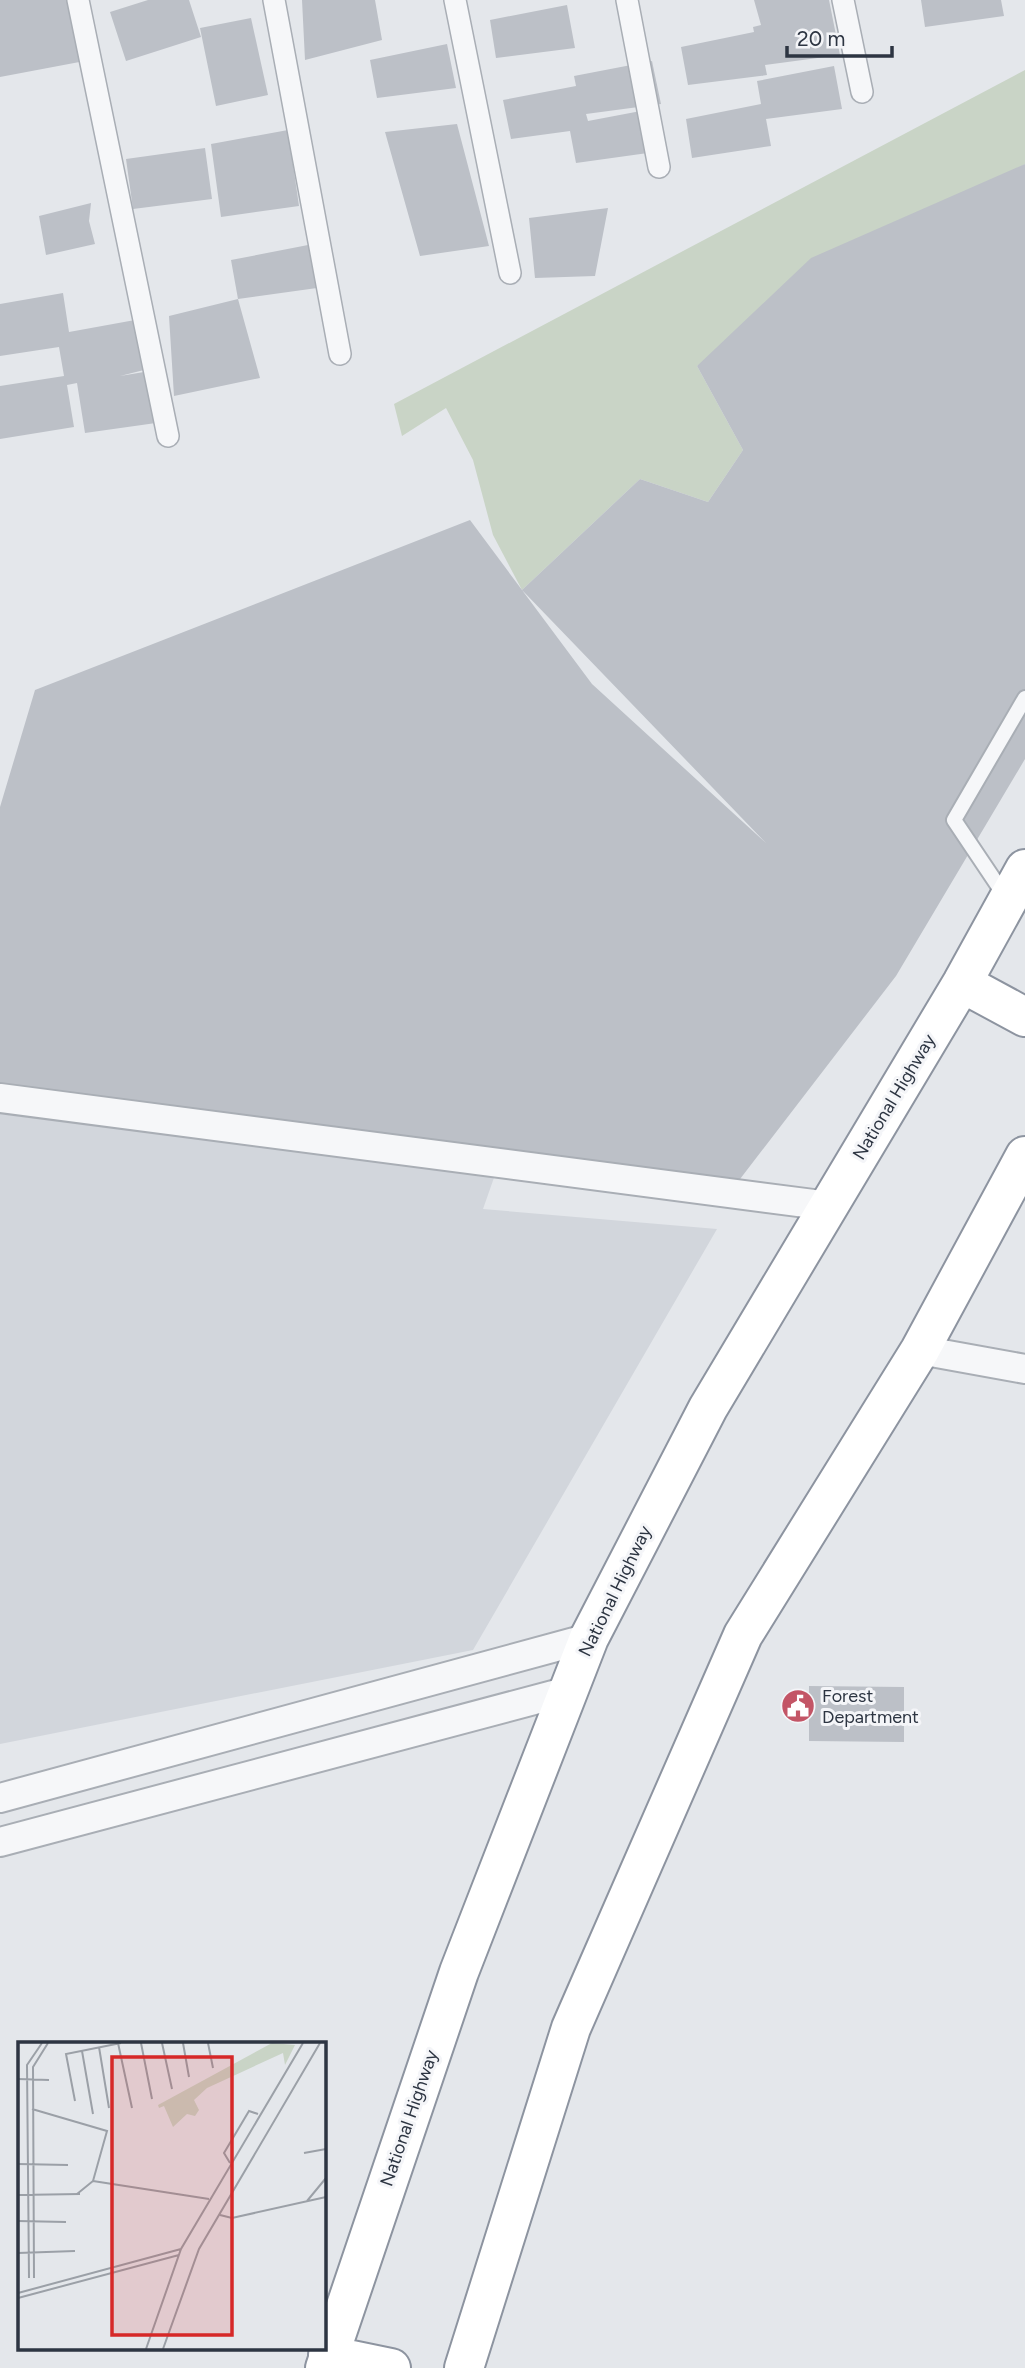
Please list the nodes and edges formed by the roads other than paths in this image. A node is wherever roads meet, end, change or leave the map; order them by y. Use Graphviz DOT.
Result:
graph roads {
  1 [pos="78,0"];
  2 [pos="274,0"];
  3 [pos="455,0"];
  4 [pos="627,0"];
  5 [pos="843,0"];
  6 [pos="862,92"];
  7 [pos="659,167"];
  8 [pos="510,273"];
  9 [pos="340,354"];
  10 [pos="168,436"];
  11 [pos="1025,698"];
  12 [pos="1016,884"];
  13 [pos="962,983"];
  14 [pos="1025,1017"];
  15 [pos="0,1098"];
  16 [pos="1025,1156"];
  17 [pos="829,1206"];
  18 [pos="920,1350"];
  19 [pos="1025,1369"];
  20 [pos="589,1638"];
  21 [pos="569,1691"];
  22 [pos="0,1798"];
  23 [pos="0,1842"];
  24 [pos="326,2361"];
  25 [pos="391,2368"];
  26 [pos="464,2368"];
  1 -- 10 [label="street"];
  2 -- 9 [label="street"];
  3 -- 8 [label="street"];
  4 -- 7 [label="street"];
  5 -- 6 [label="street"];
  11 -- 12 [label="lane"];
  12 -- 13 [label="highway, National Highway"];
  13 -- 14 [label="highway"];
  13 -- 17 [label="highway, National Highway"];
  15 -- 17 [label="street"];
  16 -- 18 [label="highway"];
  17 -- 20 [label="highway, National Highway"];
  18 -- 19 [label="street"];
  18 -- 26 [label="highway"];
  20 -- 21 [label="highway, National Highway"];
  20 -- 22 [label="street"];
  21 -- 23 [label="street"];
  21 -- 24 [label="highway, National Highway"];
  24 -- 25 [label="highway"];
}
